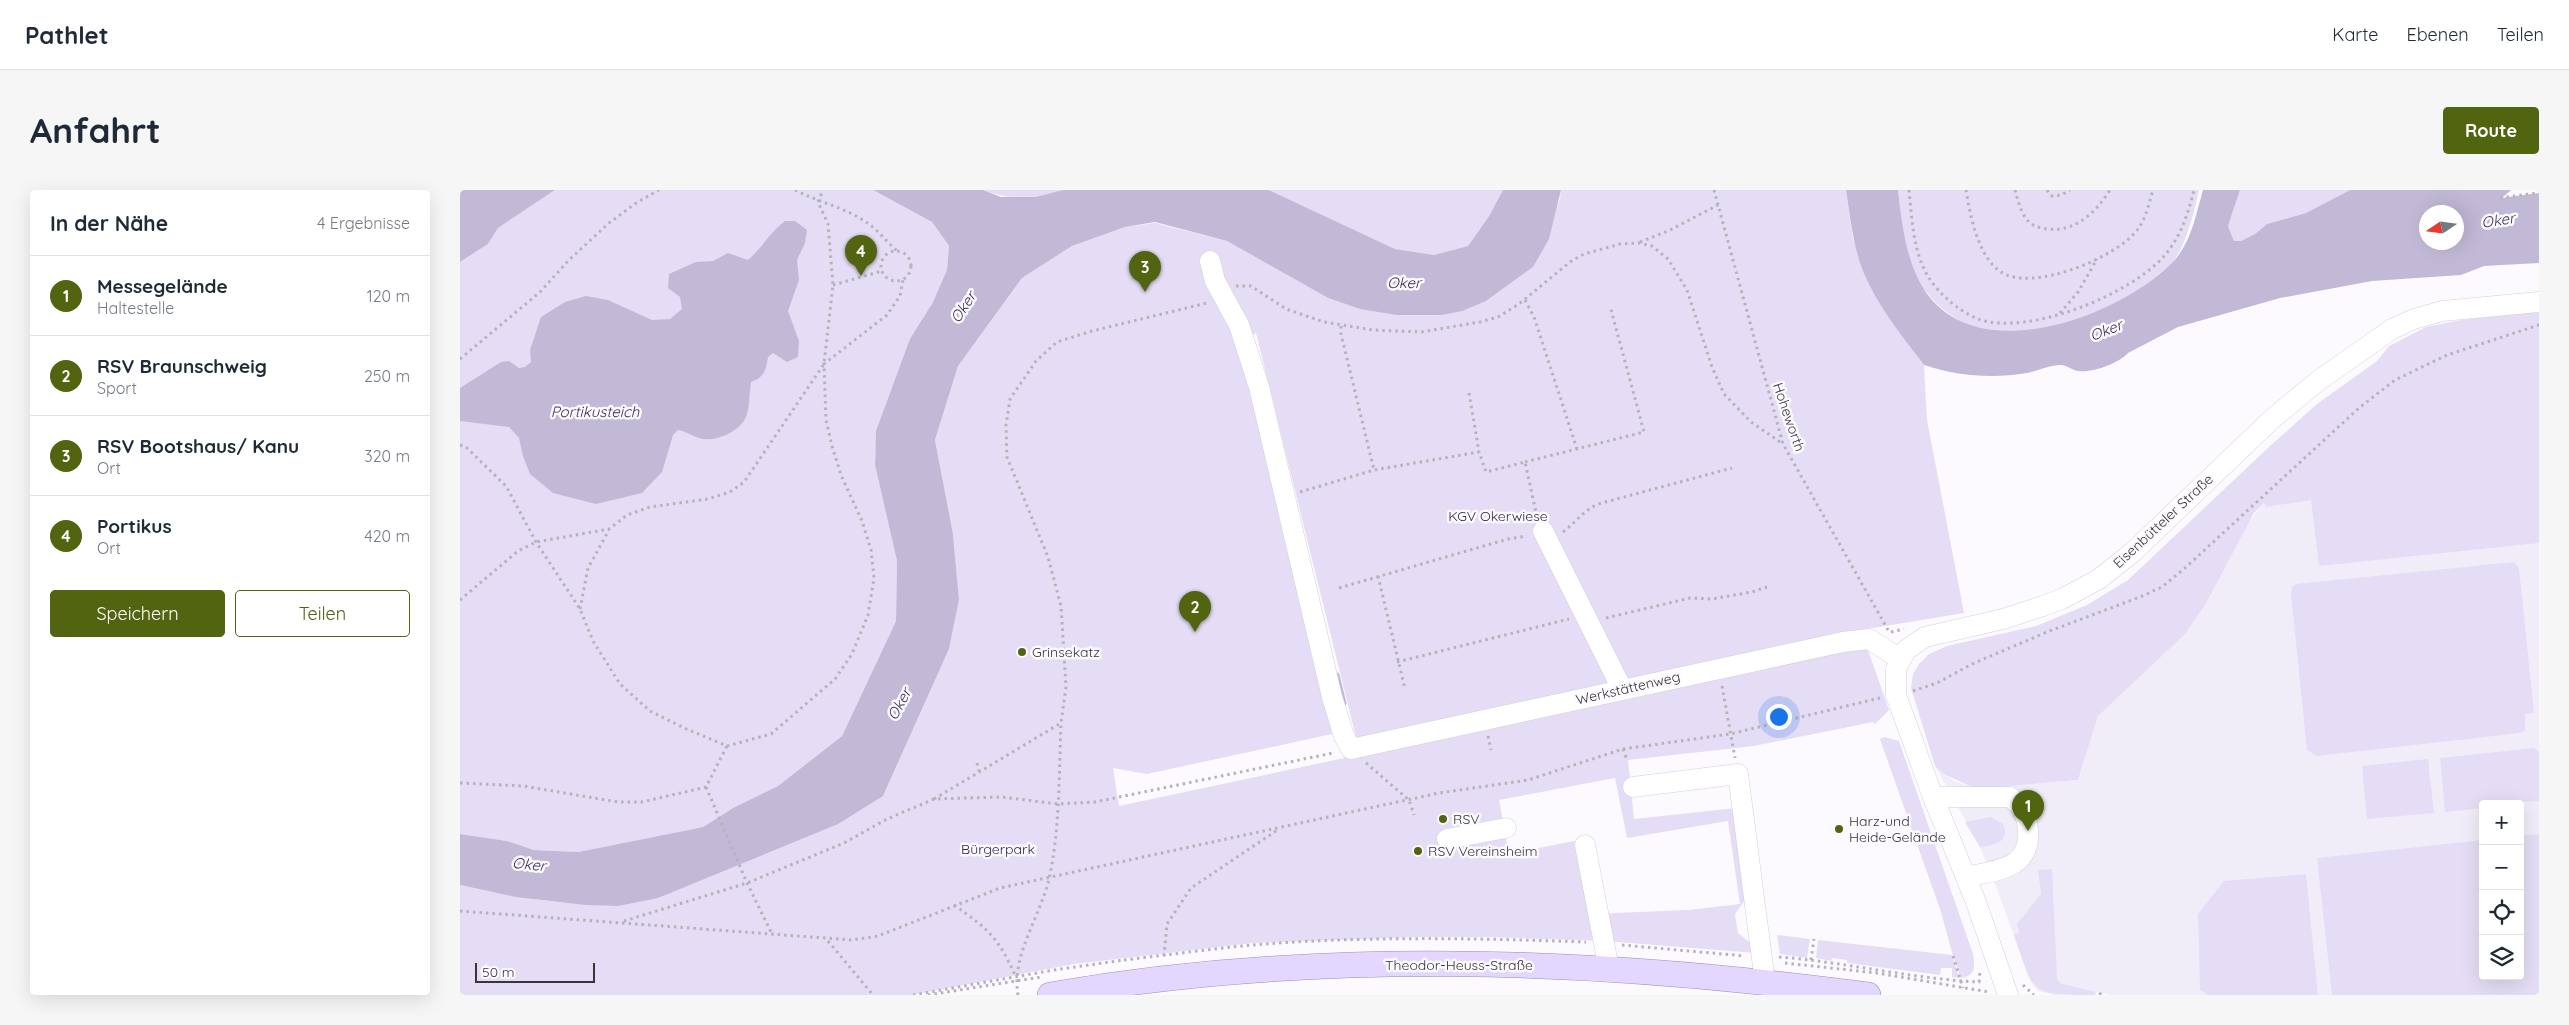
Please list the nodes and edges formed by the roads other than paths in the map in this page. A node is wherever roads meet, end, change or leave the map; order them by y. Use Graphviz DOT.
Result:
graph roads {
  1 [pos="1210,261"];
  2 [pos="2539,302"];
  3 [pos="1545,535"];
  4 [pos="1900,659"];
  5 [pos="1622,689"];
  6 [pos="1633,787"];
  7 [pos="1933,797"];
  8 [pos="1506,828"];
  9 [pos="1447,839"];
  10 [pos="1585,845"];
  11 [pos="1966,877"];
  12 [pos="1609,969"];
  13 [pos="1765,982"];
  14 [pos="1878,988"];
  15 [pos="2014,989"];
  16 [pos="1050,995"];
  1 -- 5 [label="street, Werkstättenweg"];
  2 -- 4 [label="street, Eisenbütteler Straße"];
  3 -- 5 [label="street"];
  4 -- 5 [label="street, Werkstättenweg"];
  4 -- 7 [label="street"];
  6 -- 13 [label="street"];
  7 -- 11 [label="street"];
  7 -- 11 [label="street"];
  8 -- 9 [label="street"];
  10 -- 12 [label="street"];
  11 -- 15 [label="street"];
  12 -- 13 [label="main road, Theodor-Heuss-Straße"];
  12 -- 16 [label="main road, Theodor-Heuss-Straße"];
  13 -- 14 [label="main road, Theodor-Heuss-Straße"];
}
